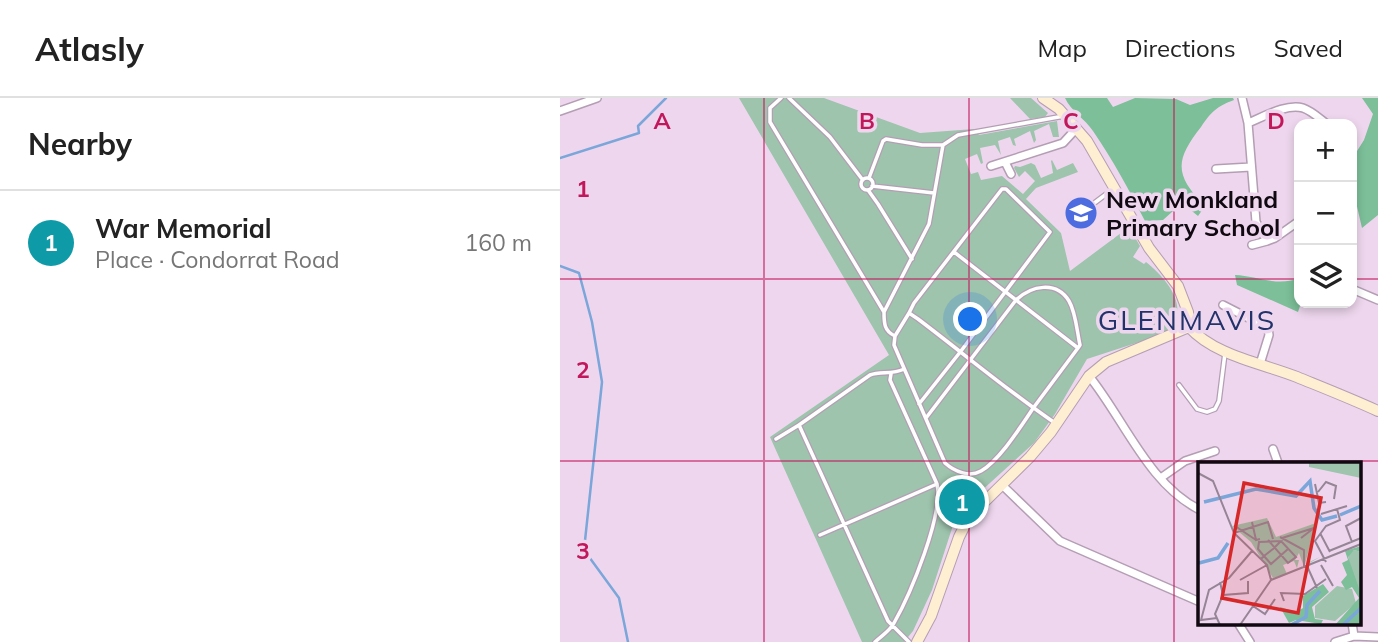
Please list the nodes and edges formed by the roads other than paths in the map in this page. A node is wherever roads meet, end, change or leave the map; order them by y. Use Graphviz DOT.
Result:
graph roads {
  1 [pos="597,98"];
  2 [pos="782,98"];
  3 [pos="789,98"];
  4 [pos="1242,98"];
  5 [pos="1047,100"];
  6 [pos="560,111"];
  7 [pos="1067,116"];
  8 [pos="1320,119"];
  9 [pos="1248,123"];
  10 [pos="1075,130"];
  11 [pos="943,145"];
  12 [pos="1005,162"];
  13 [pos="991,166"];
  14 [pos="1251,167"];
  15 [pos="1216,169"];
  16 [pos="1011,174"];
  17 [pos="869,178"];
  18 [pos="862,179"];
  19 [pos="872,186"];
  20 [pos="1115,188"];
  21 [pos="868,190"];
  22 [pos="934,193"];
  23 [pos="1093,204"];
  24 [pos="1294,224"];
  25 [pos="1267,241"];
  26 [pos="1252,246"];
  27 [pos="954,252"];
  28 [pos="912,259"];
  29 [pos="1357,291"];
  30 [pos="1006,292"];
  31 [pos="1016,300"];
  32 [pos="1378,300"];
  33 [pos="1223,305"];
  34 [pos="884,312"];
  35 [pos="909,313"];
  36 [pos="1240,313"];
  37 [pos="1236,323"];
  38 [pos="1189,327"];
  39 [pos="895,337"];
  40 [pos="1078,348"];
  41 [pos="961,351"];
  42 [pos="1226,351"];
  43 [pos="972,359"];
  44 [pos="1260,364"];
  45 [pos="904,369"];
  46 [pos="891,374"];
  47 [pos="1089,376"];
  48 [pos="1179,385"];
  49 [pos="919,404"];
  50 [pos="1034,407"];
  51 [pos="1378,411"];
  52 [pos="926,418"];
  53 [pos="1057,424"];
  54 [pos="799,425"];
  55 [pos="776,439"];
  56 [pos="1273,449"];
  57 [pos="1215,451"];
  58 [pos="1277,462"];
  59 [pos="1162,477"];
  60 [pos="937,484"];
  61 [pos="1002,485"];
  62 [pos="1198,509"];
  63 [pos="845,524"];
  64 [pos="820,535"];
  65 [pos="1198,602"];
  66 [pos="1239,624"];
  67 [pos="1352,624"];
  68 [pos="893,626"];
  69 [pos="1354,636"];
  70 [pos="1378,637"];
  71 [pos="875,642"];
  72 [pos="909,642"];
  73 [pos="917,642"];
  74 [pos="1250,642"];
  75 [pos="1335,642"];
  1 -- 6 [label="street"];
  2 -- 34 [label="lane"];
  3 -- 18 [label="lane"];
  4 -- 9 [label="street"];
  5 -- 7 [label="main road"];
  7 -- 10 [label="main road"];
  7 -- 11 [label="lane"];
  8 -- 9 [label="street"];
  9 -- 14 [label="street"];
  10 -- 12 [label="street"];
  10 -- 20 [label="main road"];
  11 -- 17 [label="lane"];
  11 -- 22 [label="lane"];
  12 -- 13 [label="street"];
  12 -- 16 [label="street"];
  14 -- 15 [label="street"];
  14 -- 25 [label="street"];
  17 -- 18 [label="lane"];
  17 -- 19 [label="lane"];
  18 -- 21 [label="lane"];
  19 -- 21 [label="lane"];
  19 -- 22 [label="lane"];
  20 -- 23 [label="lane"];
  20 -- 38 [label="main road"];
  21 -- 28 [label="lane"];
  22 -- 28 [label="lane"];
  24 -- 25 [label="street"];
  25 -- 26 [label="street"];
  27 -- 30 [label="lane"];
  27 -- 30 [label="lane"];
  27 -- 35 [label="lane"];
  28 -- 34 [label="lane"];
  29 -- 32 [label="street"];
  30 -- 31 [label="lane"];
  30 -- 41 [label="lane"];
  31 -- 40 [label="lane"];
  31 -- 40 [label="lane"];
  31 -- 43 [label="lane"];
  33 -- 36 [label="street"];
  34 -- 39 [label="lane"];
  35 -- 39 [label="lane"];
  35 -- 41 [label="lane"];
  36 -- 37 [label="street"];
  36 -- 44 [label="street"];
  38 -- 42 [label="main road"];
  38 -- 47 [label="main road"];
  39 -- 45 [label="lane"];
  40 -- 50 [label="lane"];
  41 -- 43 [label="lane"];
  41 -- 49 [label="lane"];
  42 -- 44 [label="main road"];
  42 -- 48 [label="lane"];
  43 -- 50 [label="lane"];
  43 -- 52 [label="lane"];
  44 -- 51 [label="main road"];
  45 -- 46 [label="lane"];
  45 -- 49 [label="lane"];
  46 -- 54 [label="lane"];
  46 -- 60 [label="lane"];
  47 -- 53 [label="main road"];
  47 -- 59 [label="street"];
  49 -- 52 [label="lane"];
  50 -- 52 [label="lane"];
  50 -- 53 [label="lane"];
  53 -- 61 [label="main road"];
  54 -- 55 [label="lane"];
  54 -- 63 [label="lane"];
  56 -- 58 [label="street"];
  57 -- 59 [label="street"];
  59 -- 62 [label="street"];
  60 -- 63 [label="lane"];
  60 -- 68 [label="lane"];
  61 -- 65 [label="street"];
  61 -- 73 [label="main road"];
  63 -- 64 [label="lane"];
  63 -- 68 [label="lane"];
  66 -- 74 [label="street"];
  67 -- 69 [label="street"];
  68 -- 71 [label="lane"];
  68 -- 72 [label="lane"];
  69 -- 70 [label="street"];
  69 -- 75 [label="street"];
}
